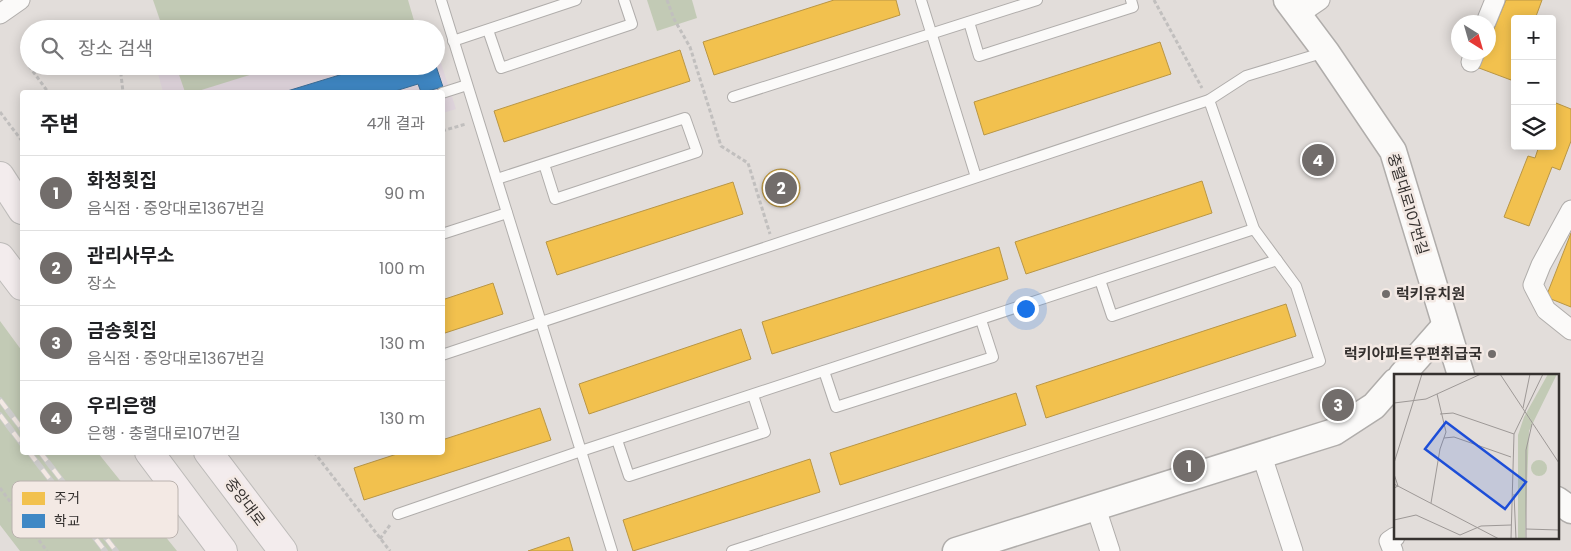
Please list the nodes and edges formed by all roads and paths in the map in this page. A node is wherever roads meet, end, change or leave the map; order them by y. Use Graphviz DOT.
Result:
graph roads {
  1 [pos="20,0"];
  2 [pos="441,0"];
  3 [pos="576,0"];
  4 [pos="624,0"];
  5 [pos="667,0"];
  6 [pos="921,0"];
  7 [pos="1037,0"];
  8 [pos="1131,0"];
  9 [pos="1154,0"];
  10 [pos="1320,0"];
  11 [pos="1495,0"];
  12 [pos="1292,7"];
  13 [pos="0,14"];
  14 [pos="1489,15"];
  15 [pos="969,22"];
  16 [pos="488,30"];
  17 [pos="932,34"];
  18 [pos="453,41"];
  19 [pos="1326,52"];
  20 [pos="36,75"];
  21 [pos="121,75"];
  22 [pos="467,85"];
  23 [pos="47,90"];
  24 [pos="123,90"];
  25 [pos="445,92"];
  26 [pos="733,97"];
  27 [pos="1209,100"];
  28 [pos="0,112"];
  29 [pos="478,120"];
  30 [pos="445,130"];
  31 [pos="20,138"];
  32 [pos="544,164"];
  33 [pos="976,177"];
  34 [pos="496,179"];
  35 [pos="1571,210"];
  36 [pos="507,213"];
  37 [pos="1254,229"];
  38 [pos="445,233"];
  39 [pos="774,245"];
  40 [pos="0,257"];
  41 [pos="1277,260"];
  42 [pos="1100,280"];
  43 [pos="20,283"];
  44 [pos="981,320"];
  45 [pos="541,322"];
  46 [pos="1445,326"];
  47 [pos="1571,330"];
  48 [pos="445,355"];
  49 [pos="824,371"];
  50 [pos="1403,374"];
  51 [pos="1461,374"];
  52 [pos="1394,383"];
  53 [pos="753,395"];
  54 [pos="617,440"];
  55 [pos="581,451"];
  56 [pos="150,455"];
  57 [pos="210,455"];
  58 [pos="316,455"];
  59 [pos="1262,456"];
  60 [pos="170,481"];
  61 [pos="0,488"];
  62 [pos="178,492"];
  63 [pos="1558,501"];
  64 [pos="12,504"];
  65 [pos="1096,508"];
  66 [pos="1571,510"];
  67 [pos="398,514"];
  68 [pos="37,538"];
  69 [pos="380,539"];
  70 [pos="47,551"];
  71 [pos="223,551"];
  72 [pos="283,551"];
  73 [pos="390,551"];
  74 [pos="612,551"];
  75 [pos="732,551"];
  76 [pos="956,551"];
  77 [pos="1110,551"];
  78 [pos="1293,551"];
  1 -- 13 [label="street"];
  2 -- 18 [label="lane"];
  3 -- 16 [label="lane"];
  4 -- 16 [label="lane"];
  5 -- 39 [label="path"];
  6 -- 17 [label="lane"];
  7 -- 15 [label="lane"];
  8 -- 15 [label="lane"];
  9 -- 27 [label="path"];
  10 -- 12 [label="street"];
  11 -- 14 [label="street"];
  12 -- 19 [label="street, 충렬대로107번길"];
  15 -- 17 [label="lane"];
  16 -- 18 [label="lane"];
  17 -- 26 [label="lane"];
  17 -- 33 [label="lane"];
  18 -- 22 [label="lane"];
  19 -- 27 [label="lane"];
  19 -- 46 [label="street, 충렬대로107번길"];
  20 -- 23 [label="path"];
  21 -- 24 [label="path"];
  22 -- 25 [label="lane"];
  22 -- 29 [label="lane"];
  27 -- 33 [label="lane"];
  27 -- 37 [label="lane"];
  28 -- 31 [label="path"];
  29 -- 30 [label="path"];
  29 -- 34 [label="lane"];
  32 -- 32 [label="lane"];
  32 -- 34 [label="lane"];
  33 -- 39 [label="lane"];
  34 -- 36 [label="lane"];
  35 -- 47 [label="street"];
  36 -- 38 [label="lane"];
  36 -- 45 [label="lane"];
  37 -- 41 [label="lane"];
  37 -- 42 [label="lane"];
  39 -- 45 [label="lane"];
  40 -- 43 [label="main road"];
  41 -- 42 [label="lane"];
  41 -- 75 [label="lane"];
  42 -- 44 [label="lane"];
  44 -- 49 [label="lane"];
  44 -- 49 [label="lane"];
  45 -- 48 [label="lane"];
  45 -- 55 [label="lane"];
  46 -- 50 [label="street"];
  46 -- 51 [label="street, 충렬대로107번길"];
  49 -- 53 [label="lane"];
  52 -- 59 [label="street"];
  53 -- 54 [label="lane"];
  53 -- 54 [label="lane"];
  54 -- 55 [label="lane"];
  55 -- 67 [label="lane"];
  55 -- 74 [label="lane"];
  56 -- 60 [label="main road"];
  57 -- 72 [label="main road, 중앙대로"];
  58 -- 69 [label="path"];
  59 -- 65 [label="street"];
  59 -- 78 [label="street"];
  61 -- 64 [label="path"];
  62 -- 71 [label="main road"];
  63 -- 66 [label="street"];
  65 -- 76 [label="street"];
  65 -- 77 [label="street"];
  67 -- 69 [label="path"];
  68 -- 70 [label="path"];
  69 -- 73 [label="path"];
}
